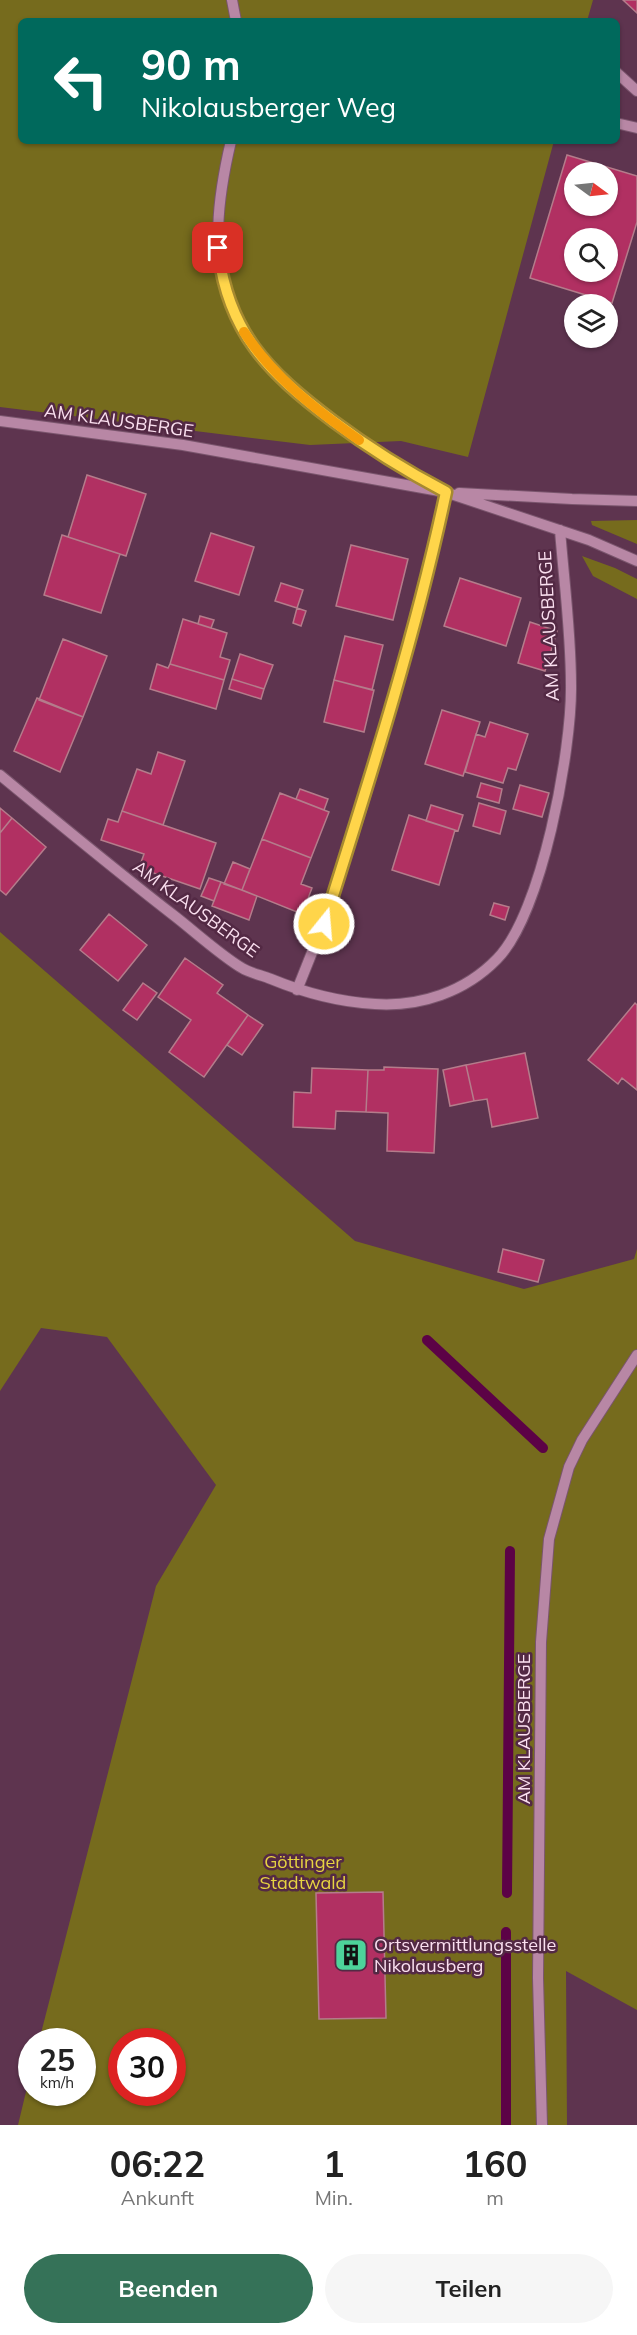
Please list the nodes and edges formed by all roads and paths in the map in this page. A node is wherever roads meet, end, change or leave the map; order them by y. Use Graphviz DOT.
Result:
graph roads {
  1 [pos="232,0"];
  2 [pos="235,18"];
  3 [pos="620,76"];
  4 [pos="637,91"];
  5 [pos="620,124"];
  6 [pos="637,128"];
  7 [pos="230,144"];
  8 [pos="0,422"];
  9 [pos="446,492"];
  10 [pos="637,501"];
  11 [pos="561,530"];
  12 [pos="637,561"];
  13 [pos="0,775"];
  14 [pos="297,990"];
  15 [pos="637,1355"];
  16 [pos="542,2125"];
  1 -- 2 [label="street"];
  3 -- 4 [label="street"];
  5 -- 6 [label="street"];
  7 -- 9 [label="street"];
  8 -- 9 [label="street, AM KLAUSBERGE"];
  9 -- 10 [label="street"];
  9 -- 11 [label="street, AM KLAUSBERGE"];
  9 -- 14 [label="street"];
  11 -- 12 [label="street, AM KLAUSBERGE"];
  11 -- 14 [label="street, AM KLAUSBERGE"];
  13 -- 14 [label="street, AM KLAUSBERGE"];
  15 -- 16 [label="street, AM KLAUSBERGE"];
}
